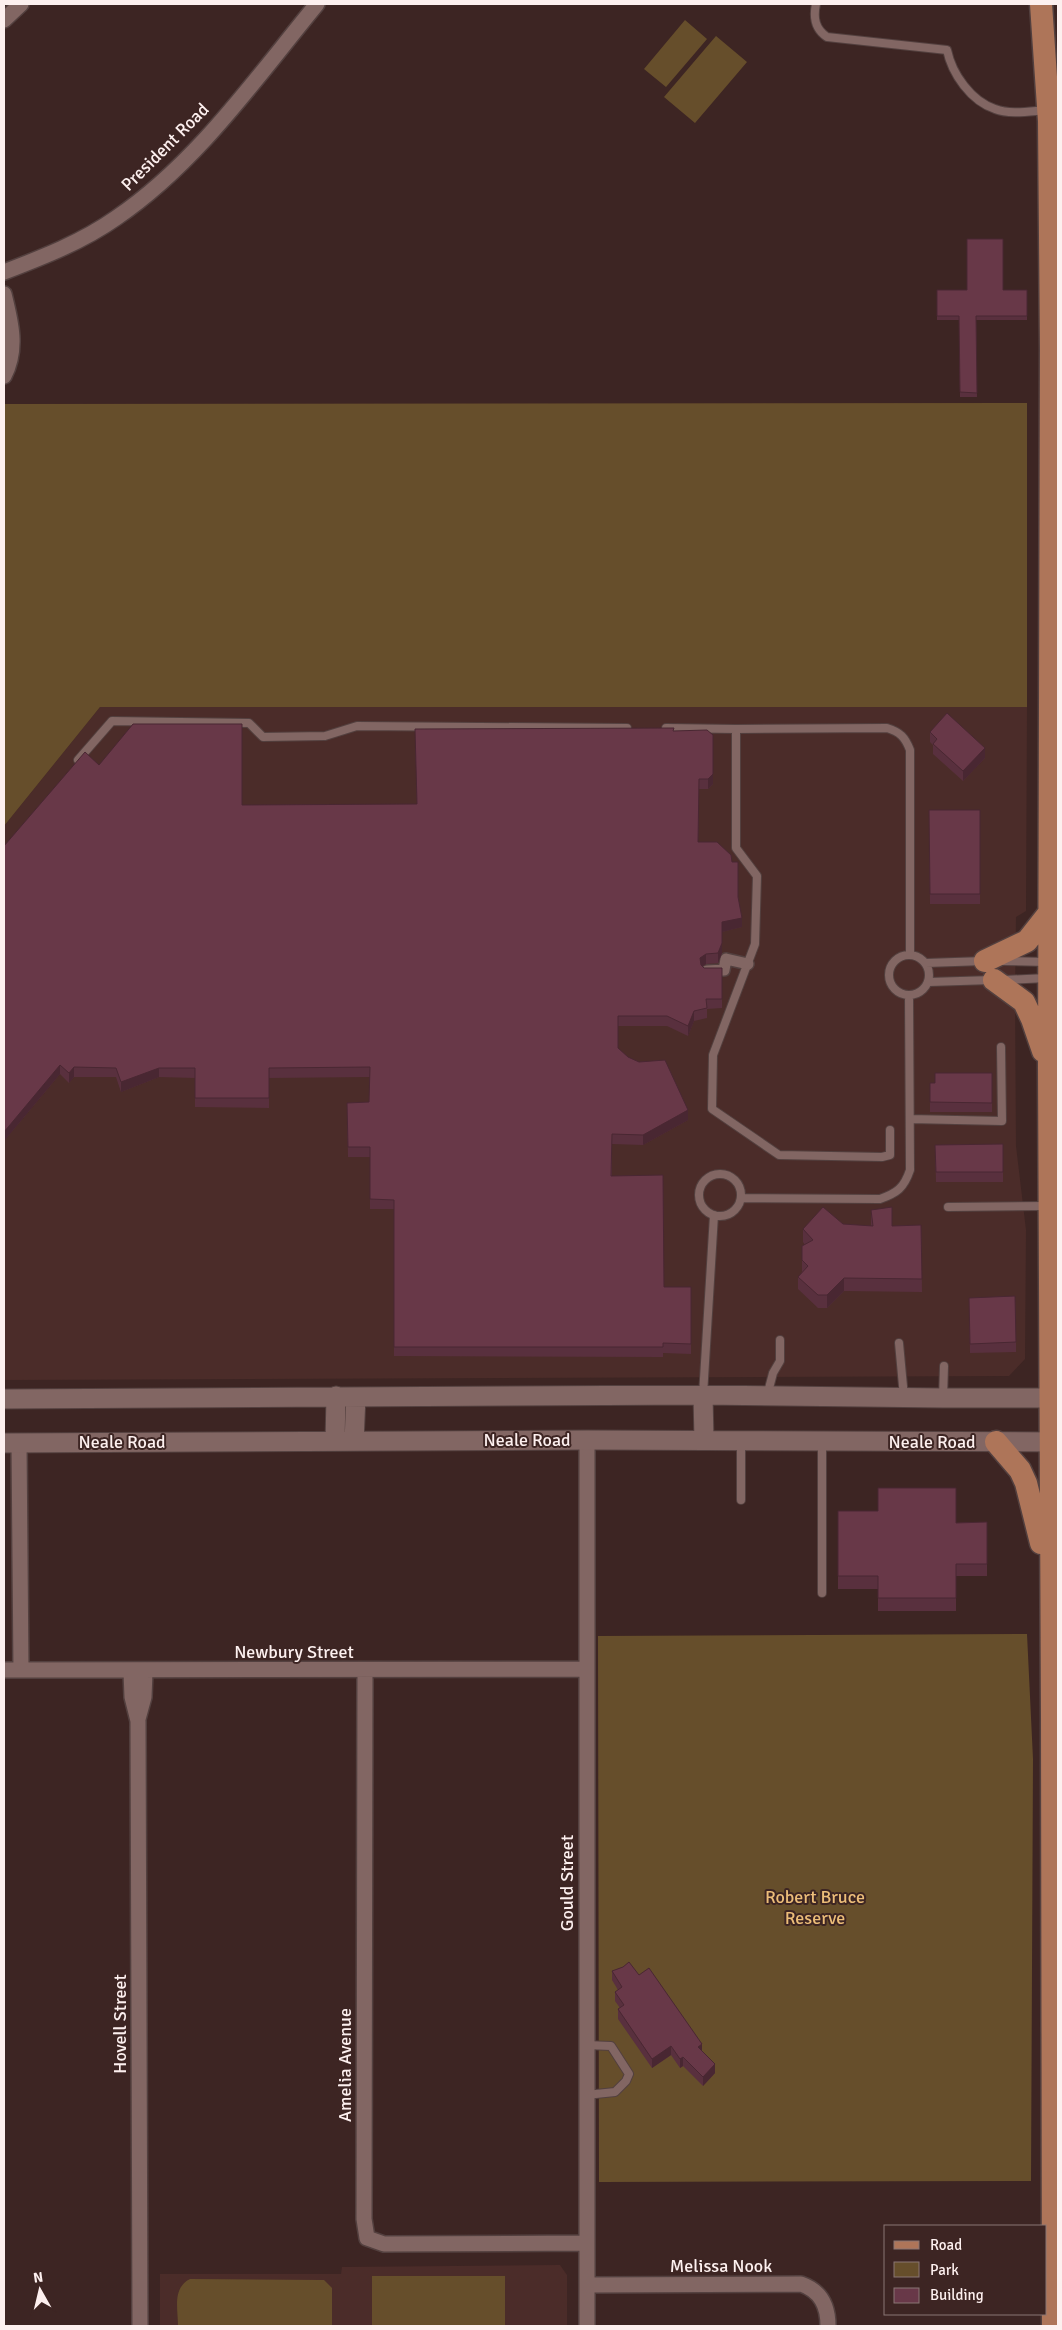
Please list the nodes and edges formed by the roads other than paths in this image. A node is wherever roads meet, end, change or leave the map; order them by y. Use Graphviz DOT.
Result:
graph roads {
  1 [pos="21,4"];
  2 [pos="318,4"];
  3 [pos="816,4"];
  4 [pos="1041,4"];
  5 [pos="4,20"];
  6 [pos="1048,109"];
  7 [pos="4,272"];
  8 [pos="4,294"];
  9 [pos="4,376"];
  10 [pos="636,728"];
  11 [pos="656,728"];
  12 [pos="736,729"];
  13 [pos="74,766"];
  14 [pos="1050,913"];
  15 [pos="910,954"];
  16 [pos="926,963"];
  17 [pos="748,964"];
  18 [pos="1054,970"];
  19 [pos="707,971"];
  20 [pos="989,971"];
  21 [pos="928,982"];
  22 [pos="909,995"];
  23 [pos="1001,1047"];
  24 [pos="1049,1068"];
  25 [pos="910,1119"];
  26 [pos="890,1130"];
  27 [pos="742,1198"];
  28 [pos="1050,1206"];
  29 [pos="948,1207"];
  30 [pos="714,1215"];
  31 [pos="780,1340"];
  32 [pos="899,1343"];
  33 [pos="944,1366"];
  34 [pos="703,1395"];
  35 [pos="336,1396"];
  36 [pos="767,1396"];
  37 [pos="356,1397"];
  38 [pos="904,1398"];
  39 [pos="943,1398"];
  40 [pos="1054,1398"];
  41 [pos="4,1399"];
  42 [pos="587,1440"];
  43 [pos="704,1440"];
  44 [pos="741,1440"];
  45 [pos="335,1441"];
  46 [pos="354,1441"];
  47 [pos="822,1441"];
  48 [pos="996,1442"];
  49 [pos="1055,1442"];
  50 [pos="11,1443"];
  51 [pos="740,1500"];
  52 [pos="1051,1588"];
  53 [pos="822,1593"];
  54 [pos="585,1669"];
  55 [pos="4,1670"];
  56 [pos="21,1670"];
  57 [pos="365,1671"];
  58 [pos="138,1672"];
  59 [pos="586,2045"];
  60 [pos="586,2095"];
  61 [pos="586,2243"];
  62 [pos="587,2285"];
  63 [pos="140,2326"];
  64 [pos="587,2326"];
  65 [pos="828,2326"];
  66 [pos="1052,2326"];
  1 -- 5 [label="street"];
  2 -- 7 [label="street, President Road"];
  3 -- 6 [label="lane"];
  4 -- 6 [label="main road"];
  6 -- 14 [label="main road"];
  8 -- 9 [label="street"];
  10 -- 13 [label="lane"];
  11 -- 12 [label="lane"];
  12 -- 15 [label="lane"];
  12 -- 17 [label="lane"];
  14 -- 18 [label="main road"];
  14 -- 20 [label="main road"];
  15 -- 16 [label="lane"];
  15 -- 22 [label="lane"];
  16 -- 20 [label="lane"];
  16 -- 21 [label="lane"];
  17 -- 19 [label="street"];
  17 -- 26 [label="lane"];
  18 -- 20 [label="lane"];
  18 -- 20 [label="lane"];
  18 -- 24 [label="main road"];
  20 -- 21 [label="lane"];
  20 -- 24 [label="main road"];
  21 -- 22 [label="lane"];
  22 -- 25 [label="lane"];
  23 -- 25 [label="lane"];
  24 -- 28 [label="main road"];
  25 -- 27 [label="lane"];
  27 -- 30 [label="lane"];
  27 -- 30 [label="lane"];
  28 -- 29 [label="lane"];
  28 -- 40 [label="main road"];
  30 -- 34 [label="lane"];
  31 -- 36 [label="lane"];
  32 -- 38 [label="lane"];
  33 -- 39 [label="lane"];
  34 -- 36 [label="street"];
  34 -- 37 [label="street"];
  34 -- 43 [label="street"];
  35 -- 37 [label="street"];
  35 -- 41 [label="street"];
  35 -- 45 [label="street"];
  36 -- 38 [label="street"];
  37 -- 46 [label="street"];
  38 -- 39 [label="street"];
  39 -- 40 [label="street"];
  40 -- 49 [label="main road"];
  42 -- 43 [label="street, Neale Road"];
  42 -- 46 [label="street, Neale Road"];
  42 -- 54 [label="street, Gould Street"];
  43 -- 44 [label="street, Neale Road"];
  44 -- 47 [label="street, Neale Road"];
  44 -- 51 [label="lane"];
  45 -- 46 [label="street, Neale Road"];
  45 -- 50 [label="street, Neale Road"];
  47 -- 48 [label="street, Neale Road"];
  47 -- 53 [label="lane"];
  48 -- 49 [label="street, Neale Road"];
  48 -- 52 [label="main road"];
  49 -- 52 [label="main road"];
  50 -- 56 [label="street"];
  52 -- 66 [label="main road"];
  54 -- 57 [label="street, Newbury Street"];
  54 -- 59 [label="street, Gould Street"];
  55 -- 56 [label="street, Newbury Street"];
  56 -- 58 [label="street, Newbury Street"];
  57 -- 58 [label="street, Newbury Street"];
  57 -- 61 [label="street, Amelia Avenue"];
  58 -- 63 [label="street, Hovell Street"];
  59 -- 60 [label="street, Gould Street"];
  59 -- 60 [label="lane"];
  60 -- 61 [label="street, Gould Street"];
  61 -- 62 [label="street, Gould Street"];
  62 -- 64 [label="street, Gould Street"];
  62 -- 65 [label="street, Melissa Nook"];
}
